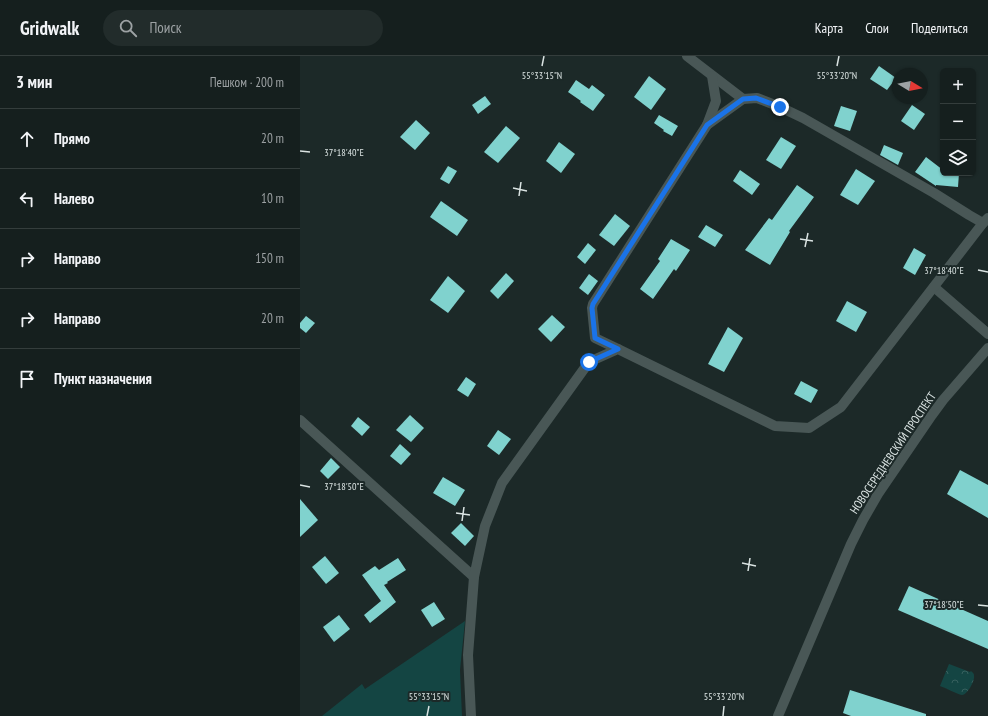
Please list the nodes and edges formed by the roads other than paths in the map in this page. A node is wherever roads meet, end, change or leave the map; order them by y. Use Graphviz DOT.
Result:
graph roads {
  1 [pos="687,56"];
  2 [pos="712,76"];
  3 [pos="743,99"];
  4 [pos="707,125"];
  5 [pos="986,220"];
  6 [pos="934,287"];
  7 [pos="988,334"];
  8 [pos="988,348"];
  9 [pos="618,349"];
  10 [pos="300,420"];
  11 [pos="474,577"];
  12 [pos="471,716"];
  13 [pos="778,716"];
  1 -- 2 [label="street"];
  2 -- 3 [label="street"];
  2 -- 4 [label="street"];
  3 -- 4 [label="street"];
  3 -- 5 [label="street"];
  4 -- 9 [label="street"];
  5 -- 6 [label="street"];
  6 -- 7 [label="street"];
  6 -- 9 [label="street"];
  8 -- 13 [label="street, НОВОСЕРЕДНЕВСКИЙ ПРОСПЕКТ"];
  9 -- 11 [label="street"];
  10 -- 11 [label="street"];
  11 -- 12 [label="street"];
}
